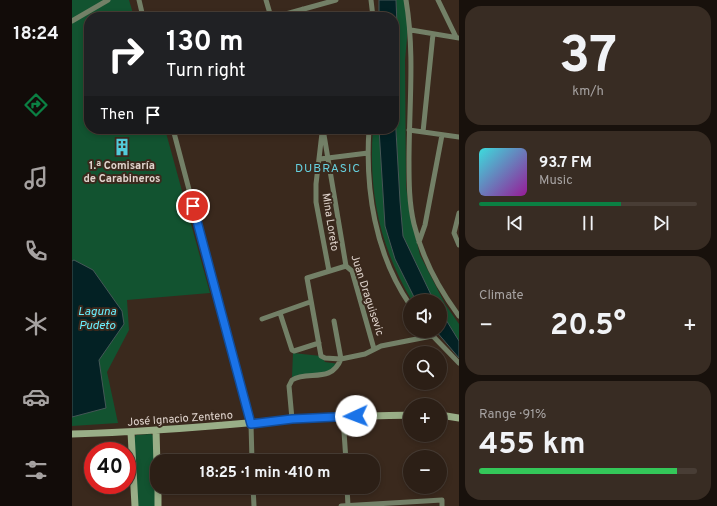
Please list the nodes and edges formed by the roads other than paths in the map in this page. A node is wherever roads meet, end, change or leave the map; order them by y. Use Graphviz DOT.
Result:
graph roads {
  1 [pos="108,0"];
  2 [pos="139,0"];
  3 [pos="266,0"];
  4 [pos="336,0"];
  5 [pos="371,0"];
  6 [pos="406,0"];
  7 [pos="438,0"];
  8 [pos="303,9"];
  9 [pos="86,12"];
  10 [pos="142,12"];
  11 [pos="270,12"];
  12 [pos="292,12"];
  13 [pos="304,12"];
  14 [pos="372,12"];
  15 [pos="84,13"];
  16 [pos="72,21"];
  17 [pos="411,30"];
  18 [pos="433,34"];
  19 [pos="457,38"];
  20 [pos="409,130"];
  21 [pos="423,132"];
  22 [pos="174,134"];
  23 [pos="322,134"];
  24 [pos="324,134"];
  25 [pos="369,134"];
  26 [pos="442,135"];
  27 [pos="459,137"];
  28 [pos="368,153"];
  29 [pos="329,158"];
  30 [pos="320,159"];
  31 [pos="459,213"];
  32 [pos="419,242"];
  33 [pos="459,245"];
  34 [pos="346,266"];
  35 [pos="329,271"];
  36 [pos="403,295"];
  37 [pos="310,302"];
  38 [pos="280,313"];
  39 [pos="459,316"];
  40 [pos="262,319"];
  41 [pos="334,321"];
  42 [pos="423,338"];
  43 [pos="434,338"];
  44 [pos="319,343"];
  45 [pos="374,349"];
  46 [pos="340,359"];
  47 [pos="459,363"];
  48 [pos="403,415"];
  49 [pos="447,416"];
  50 [pos="343,417"];
  51 [pos="459,418"];
  52 [pos="292,419"];
  53 [pos="251,424"];
  54 [pos="156,430"];
  55 [pos="131,432"];
  56 [pos="72,434"];
  57 [pos="157,454"];
  58 [pos="252,454"];
  59 [pos="346,454"];
  60 [pos="158,494"];
  61 [pos="253,494"];
  62 [pos="347,494"];
  63 [pos="135,506"];
  64 [pos="158,506"];
  65 [pos="254,506"];
  66 [pos="341,506"];
  67 [pos="348,506"];
  68 [pos="442,506"];
  1 -- 9 [label="street"];
  2 -- 10 [label="street"];
  3 -- 11 [label="street"];
  4 -- 8 [label="street"];
  5 -- 14 [label="street"];
  6 -- 17 [label="street"];
  7 -- 19 [label="street"];
  8 -- 12 [label="street"];
  8 -- 13 [label="street"];
  15 -- 16 [label="street"];
  17 -- 18 [label="street"];
  17 -- 20 [label="street"];
  18 -- 19 [label="street"];
  18 -- 21 [label="street"];
  20 -- 21 [label="street"];
  20 -- 32 [label="street"];
  21 -- 26 [label="street"];
  22 -- 53 [label="street"];
  23 -- 30 [label="street, Mina Loreto"];
  24 -- 29 [label="street, Juan Draguisevic"];
  25 -- 28 [label="street"];
  26 -- 27 [label="street"];
  26 -- 32 [label="street"];
  28 -- 29 [label="street"];
  28 -- 36 [label="street"];
  29 -- 30 [label="street"];
  29 -- 34 [label="street, Juan Draguisevic"];
  30 -- 35 [label="street, Mina Loreto"];
  31 -- 33 [label="street"];
  32 -- 39 [label="street"];
  34 -- 35 [label="street"];
  34 -- 45 [label="street, Juan Draguisevic"];
  35 -- 37 [label="street"];
  37 -- 38 [label="street"];
  37 -- 44 [label="street"];
  38 -- 40 [label="street"];
  38 -- 44 [label="street"];
  41 -- 46 [label="street"];
  42 -- 45 [label="street"];
  43 -- 47 [label="street"];
  44 -- 46 [label="street"];
  45 -- 46 [label="street"];
  46 -- 52 [label="street"];
  48 -- 50 [label="street, José Ignacio Zenteno"];
  49 -- 51 [label="street"];
  50 -- 52 [label="street, José Ignacio Zenteno"];
  50 -- 59 [label="street"];
  52 -- 53 [label="street, José Ignacio Zenteno"];
  53 -- 54 [label="street, José Ignacio Zenteno"];
  53 -- 58 [label="street"];
  54 -- 55 [label="street, José Ignacio Zenteno"];
  54 -- 57 [label="street"];
  55 -- 56 [label="street, José Ignacio Zenteno"];
  55 -- 63 [label="street"];
  60 -- 64 [label="street"];
  61 -- 65 [label="street"];
  62 -- 67 [label="street"];
  66 -- 67 [label="street"];
  67 -- 68 [label="street"];
}
